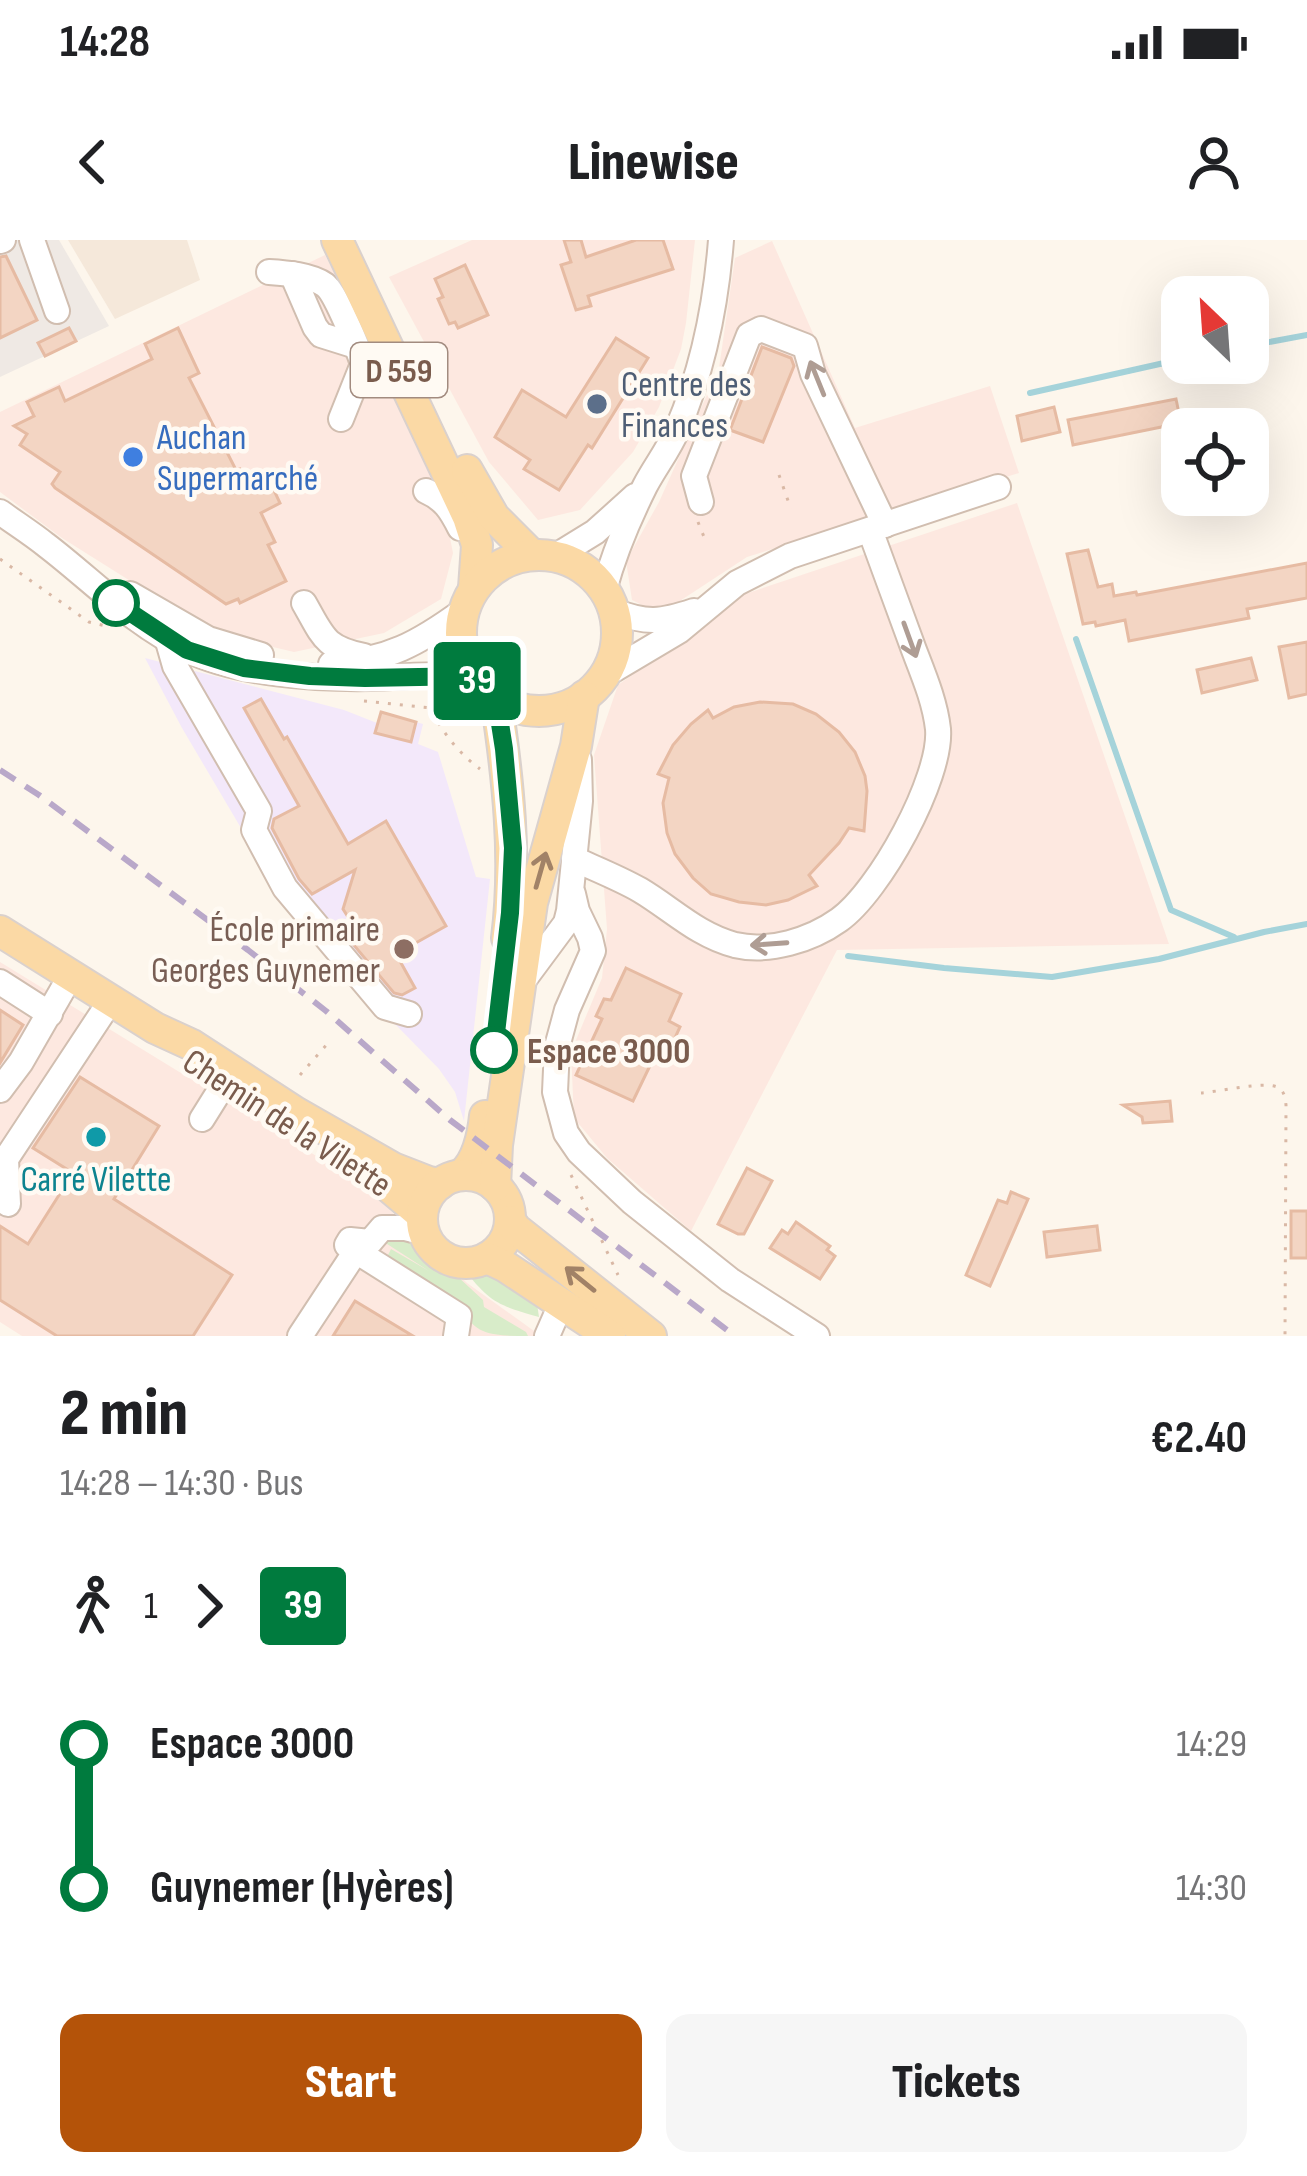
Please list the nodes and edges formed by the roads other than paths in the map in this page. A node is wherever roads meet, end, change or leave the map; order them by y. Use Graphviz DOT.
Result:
graph roads {
  1 [pos="32,240"];
  2 [pos="337,240"];
  3 [pos="354,240"];
  4 [pos="721,240"];
  5 [pos="306,306"];
  6 [pos="57,311"];
  7 [pos="341,314"];
  8 [pos="356,346"];
  9 [pos="341,418"];
  10 [pos="646,486"];
  11 [pos="998,487"];
  12 [pos="426,491"];
  13 [pos="701,502"];
  14 [pos="0,512"];
  15 [pos="877,527"];
  16 [pos="544,556"];
  17 [pos="469,600"];
  18 [pos="609,600"];
  19 [pos="304,603"];
  20 [pos="708,607"];
  21 [pos="171,630"];
  22 [pos="378,658"];
  23 [pos="473,676"];
  24 [pos="595,686"];
  25 [pos="496,698"];
  26 [pos="576,746"];
  27 [pos="574,859"];
  28 [pos="573,895"];
  29 [pos="0,931"];
  30 [pos="559,931"];
  31 [pos="590,938"];
  32 [pos="71,975"];
  33 [pos="0,982"];
  34 [pos="520,985"];
  35 [pos="111,1000"];
  36 [pos="50,1014"];
  37 [pos="409,1014"];
  38 [pos="227,1079"];
  39 [pos="0,1090"];
  40 [pos="202,1119"];
  41 [pos="451,1180"];
  42 [pos="495,1186"];
  43 [pos="8,1204"];
  44 [pos="510,1221"];
  45 [pos="423,1224"];
  46 [pos="358,1246"];
  47 [pos="487,1258"];
  48 [pos="561,1304"];
  49 [pos="306,1308"];
  50 [pos="300,1336"];
  51 [pos="456,1336"];
  52 [pos="547,1336"];
  53 [pos="610,1336"];
  54 [pos="651,1336"];
  55 [pos="817,1336"];
  1 -- 6 [label="street"];
  2 -- 17 [label="main road, D 559"];
  3 -- 16 [label="main road, D 559"];
  4 -- 10 [label="street"];
  5 -- 7 [label="street"];
  5 -- 7 [label="street"];
  5 -- 8 [label="street"];
  7 -- 8 [label="street"];
  8 -- 9 [label="street"];
  10 -- 16 [label="street"];
  10 -- 18 [label="street"];
  11 -- 15 [label="street"];
  12 -- 17 [label="street"];
  15 -- 13 [label="street, one-way"];
  14 -- 21 [label="street"];
  15 -- 20 [label="street"];
  15 -- 27 [label="street, one-way"];
  16 -- 17 [label="main road"];
  16 -- 18 [label="main road"];
  17 -- 22 [label="street"];
  17 -- 23 [label="main road"];
  18 -- 20 [label="street"];
  18 -- 24 [label="main road"];
  19 -- 22 [label="street"];
  20 -- 24 [label="street"];
  21 -- 22 [label="street"];
  21 -- 23 [label="street"];
  21 -- 37 [label="street"];
  23 -- 25 [label="main road"];
  24 -- 25 [label="main road"];
  24 -- 26 [label="main road"];
  25 -- 41 [label="main road"];
  26 -- 27 [label="street"];
  34 -- 26 [label="main road, one-way"];
  27 -- 28 [label="street"];
  28 -- 30 [label="street"];
  28 -- 31 [label="street"];
  29 -- 32 [label="main road, Chemin de la Vilette"];
  30 -- 31 [label="street"];
  30 -- 34 [label="street"];
  31 -- 55 [label="street"];
  32 -- 35 [label="main road, Chemin de la Vilette"];
  32 -- 36 [label="street"];
  33 -- 36 [label="street"];
  34 -- 42 [label="main road"];
  35 -- 38 [label="main road, Chemin de la Vilette"];
  35 -- 43 [label="street"];
  36 -- 39 [label="street"];
  38 -- 40 [label="street"];
  38 -- 41 [label="main road, Chemin de la Vilette"];
  38 -- 45 [label="main road, Chemin de la Vilette"];
  41 -- 42 [label="main road"];
  41 -- 45 [label="main road"];
  42 -- 44 [label="main road"];
  44 -- 47 [label="main road"];
  54 -- 44 [label="main road, one-way"];
  45 -- 46 [label="street"];
  45 -- 47 [label="main road"];
  46 -- 49 [label="street"];
  46 -- 50 [label="street"];
  46 -- 51 [label="street"];
  47 -- 48 [label="main road"];
  48 -- 52 [label="street"];
  48 -- 53 [label="main road"];
}
